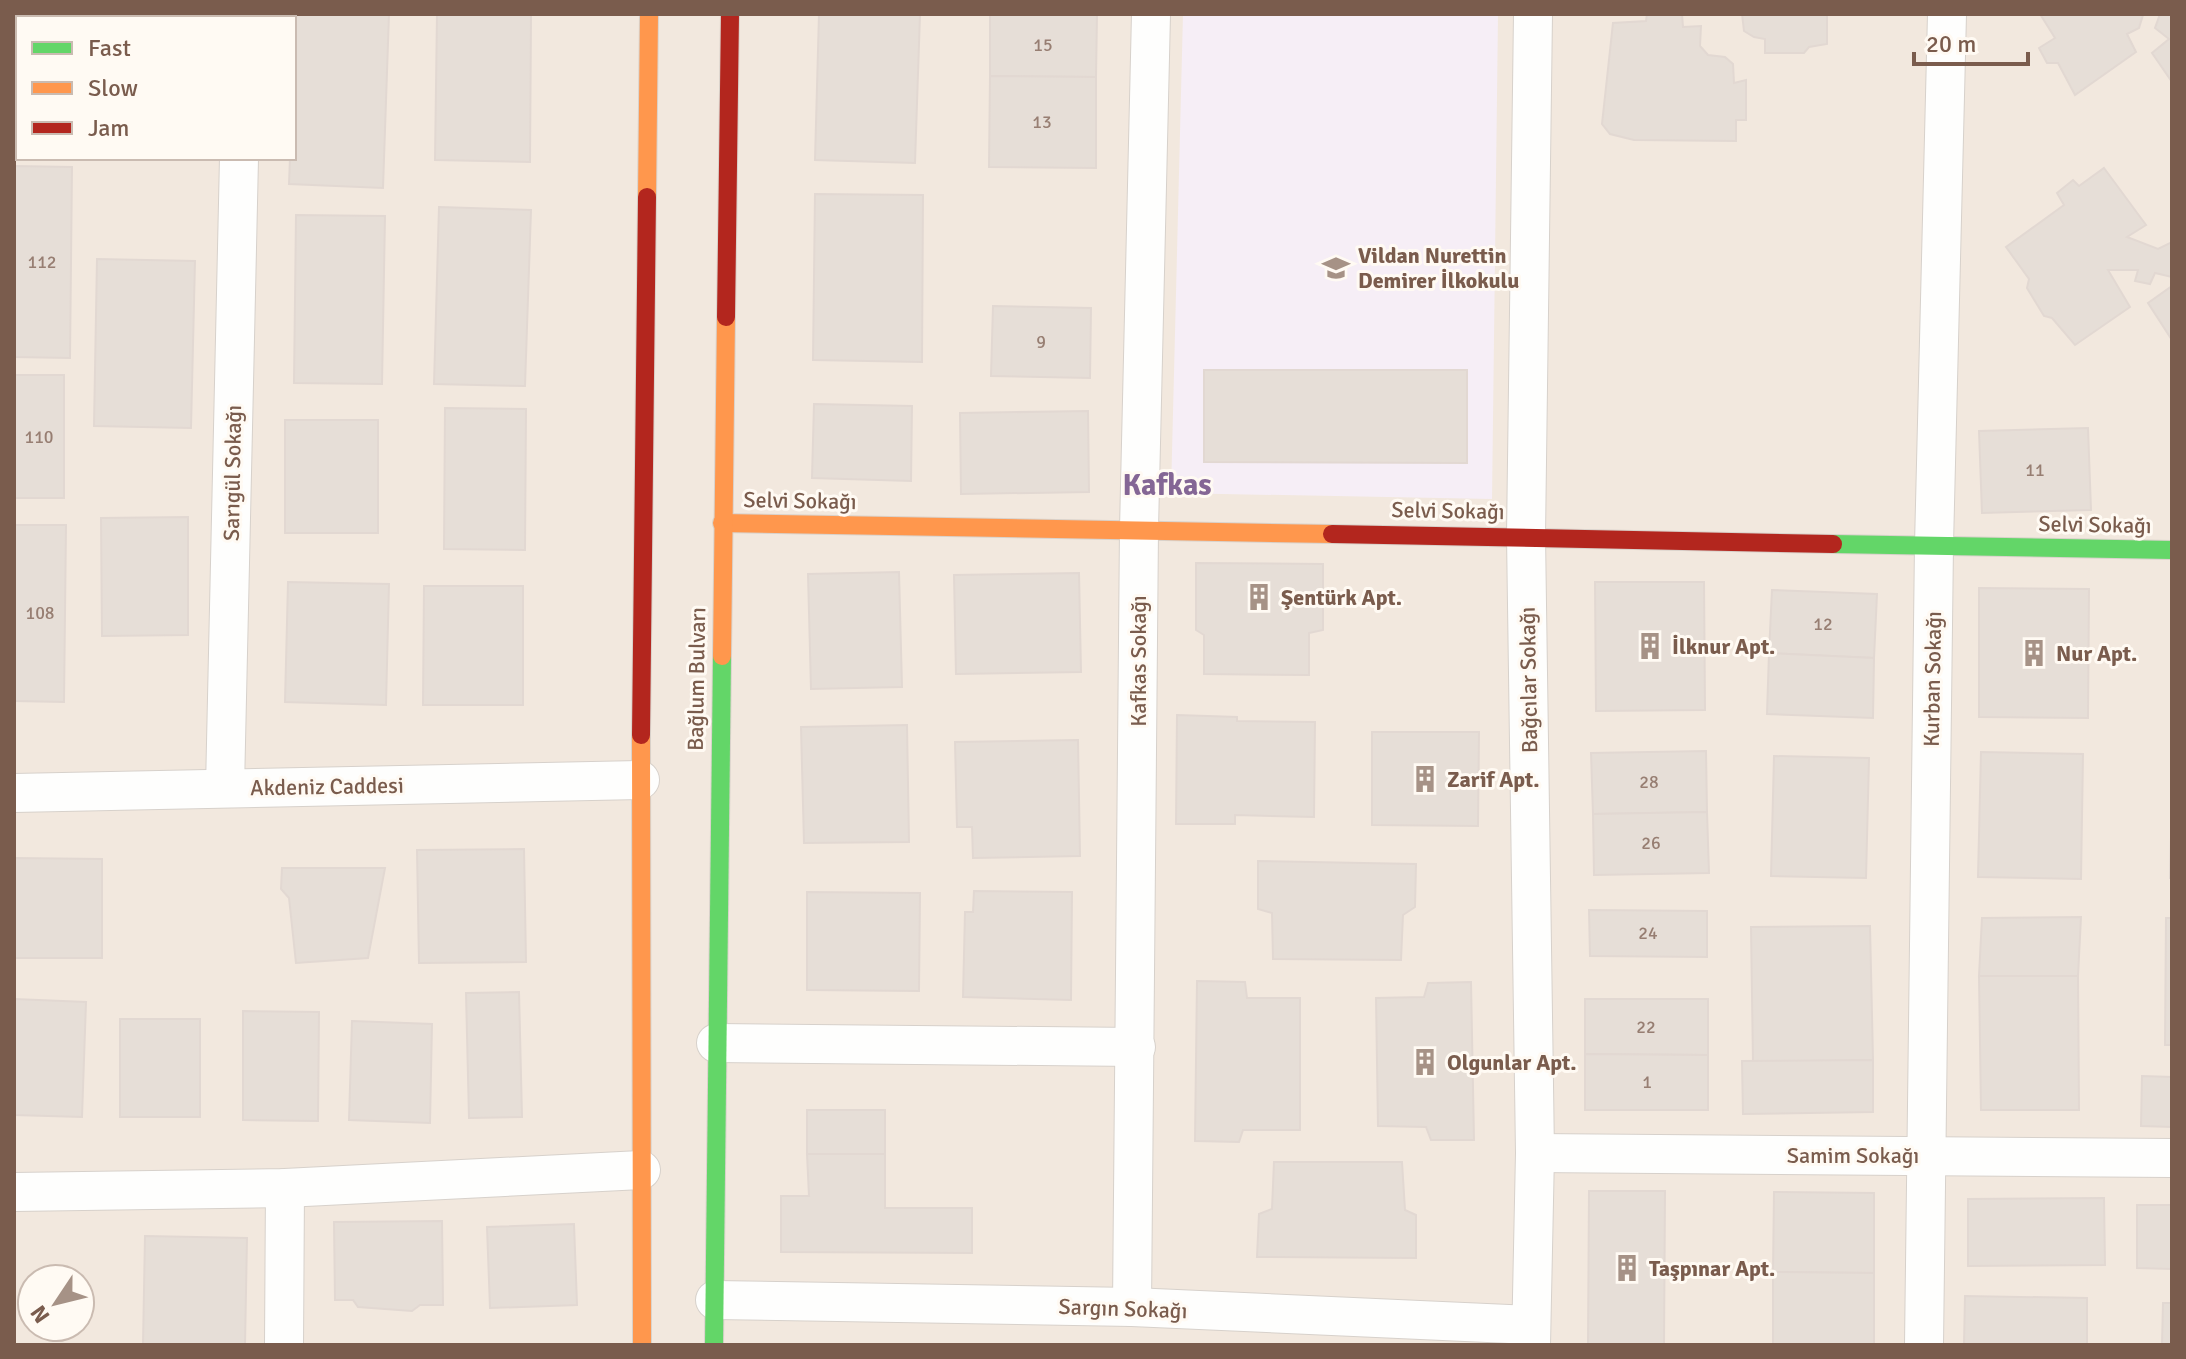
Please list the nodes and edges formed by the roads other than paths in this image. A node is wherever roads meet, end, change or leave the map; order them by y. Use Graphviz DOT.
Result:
graph roads {
  1 [pos="649,14"];
  2 [pos="730,14"];
  3 [pos="1151,14"];
  4 [pos="1533,14"];
  5 [pos="1947,14"];
  6 [pos="239,160"];
  7 [pos="722,523"];
  8 [pos="1139,529"];
  9 [pos="1526,536"];
  10 [pos="1934,545"];
  11 [pos="2172,550"];
  12 [pos="640,780"];
  13 [pos="225,788"];
  14 [pos="14,793"];
  15 [pos="716,1043"];
  16 [pos="1136,1047"];
  17 [pos="1535,1153"];
  18 [pos="1927,1156"];
  19 [pos="2172,1158"];
  20 [pos="641,1170"];
  21 [pos="285,1188"];
  22 [pos="14,1192"];
  23 [pos="715,1300"];
  24 [pos="1132,1307"];
  25 [pos="1531,1335"];
  26 [pos="284,1345"];
  27 [pos="642,1345"];
  28 [pos="714,1345"];
  29 [pos="1924,1345"];
  1 -- 12 [label="main road"];
  2 -- 7 [label="main road, Bağlum Bulvarı"];
  3 -- 8 [label="street, Kafkas Sokağı"];
  4 -- 9 [label="street, Bağcılar Sokağı"];
  5 -- 10 [label="street, Kurban Sokağı"];
  6 -- 13 [label="street, Sarıgül Sokağı"];
  7 -- 8 [label="main road, Selvi Sokağı"];
  7 -- 15 [label="main road, Bağlum Bulvarı"];
  8 -- 9 [label="main road, Selvi Sokağı"];
  8 -- 16 [label="street, Kafkas Sokağı"];
  9 -- 10 [label="main road, Selvi Sokağı"];
  9 -- 17 [label="street, Bağcılar Sokağı"];
  10 -- 11 [label="main road, Selvi Sokağı"];
  10 -- 18 [label="street, Kurban Sokağı"];
  12 -- 13 [label="street, Akdeniz Caddesi"];
  12 -- 20 [label="main road"];
  13 -- 14 [label="street, Akdeniz Caddesi"];
  15 -- 16 [label="street"];
  15 -- 23 [label="main road, Bağlum Bulvarı"];
  16 -- 24 [label="street, Kafkas Sokağı"];
  17 -- 18 [label="street, Samim Sokağı"];
  17 -- 25 [label="street, Bağcılar Sokağı"];
  18 -- 19 [label="street, Samim Sokağı"];
  18 -- 29 [label="street, Kurban Sokağı"];
  20 -- 21 [label="street"];
  20 -- 27 [label="main road"];
  21 -- 22 [label="street"];
  21 -- 26 [label="street"];
  23 -- 24 [label="street, Sargın Sokağı"];
  23 -- 28 [label="main road, Bağlum Bulvarı"];
  24 -- 25 [label="street, Sargın Sokağı"];
}
